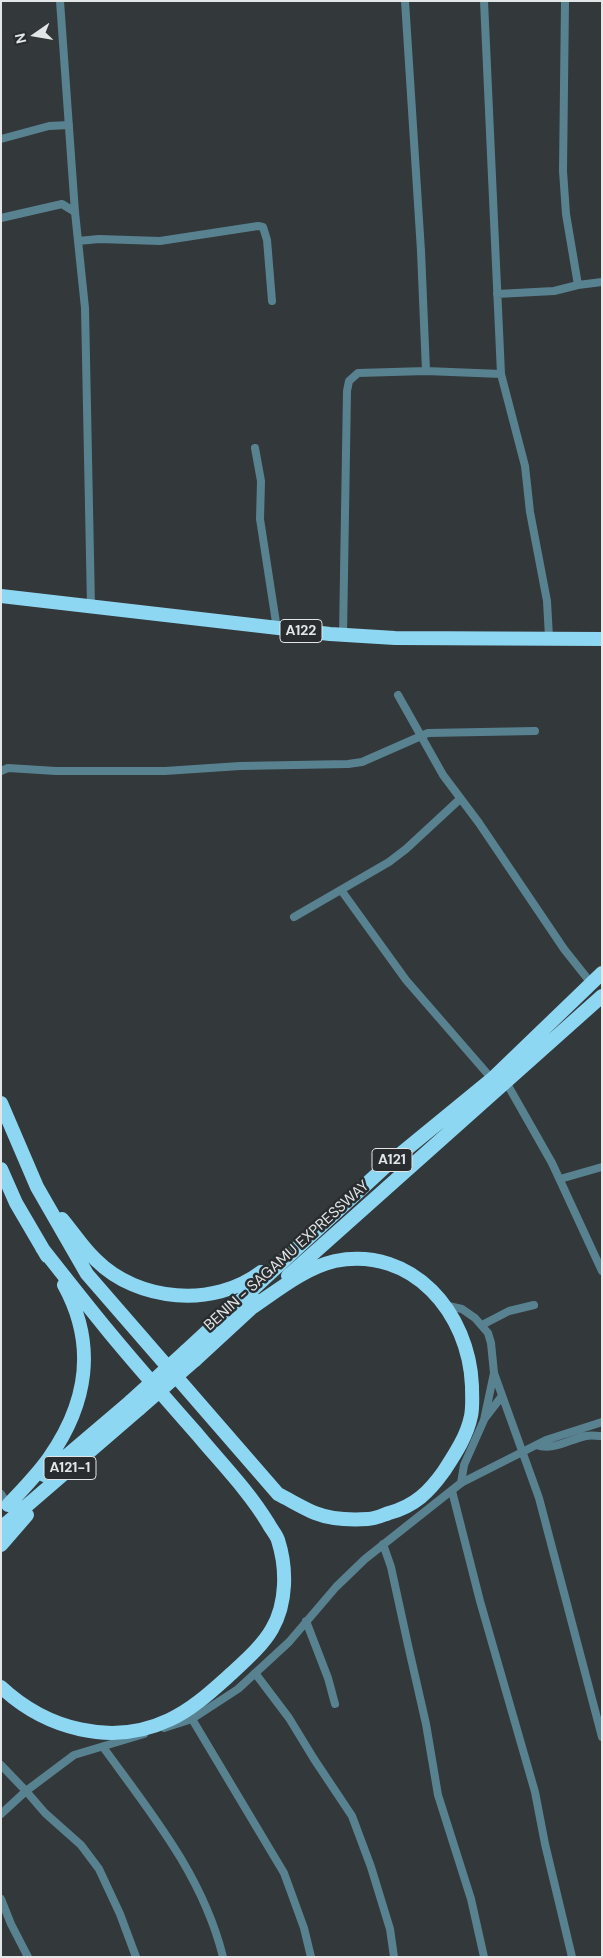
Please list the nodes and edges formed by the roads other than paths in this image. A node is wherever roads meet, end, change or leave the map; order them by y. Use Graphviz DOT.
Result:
graph roads {
  1 [pos="60,1"];
  2 [pos="405,1"];
  3 [pos="484,1"];
  4 [pos="565,1"];
  5 [pos="69,126"];
  6 [pos="1,139"];
  7 [pos="76,212"];
  8 [pos="1,218"];
  9 [pos="78,241"];
  10 [pos="602,282"];
  11 [pos="578,284"];
  12 [pos="497,294"];
  13 [pos="272,301"];
  14 [pos="426,372"];
  15 [pos="501,374"];
  16 [pos="255,448"];
  17 [pos="1,596"];
  18 [pos="91,606"];
  19 [pos="277,629"];
  20 [pos="343,635"];
  21 [pos="549,637"];
  22 [pos="602,639"];
  23 [pos="398,695"];
  24 [pos="535,731"];
  25 [pos="420,736"];
  26 [pos="1,770"];
  27 [pos="460,799"];
  28 [pos="341,890"];
  29 [pos="294,917"];
  30 [pos="597,978"];
  31 [pos="600,1002"];
  32 [pos="499,1080"];
  33 [pos="1,1103"];
  34 [pos="602,1167"];
  35 [pos="1,1169"];
  36 [pos="560,1179"];
  37 [pos="36,1187"];
  38 [pos="310,1236"];
  39 [pos="42,1248"];
  40 [pos="602,1271"];
  41 [pos="444,1305"];
  42 [pos="534,1305"];
  43 [pos="253,1307"];
  44 [pos="482,1325"];
  45 [pos="190,1355"];
  46 [pos="494,1373"];
  47 [pos="502,1396"];
  48 [pos="135,1405"];
  49 [pos="484,1420"];
  50 [pos="602,1422"];
  51 [pos="602,1436"];
  52 [pos="536,1445"];
  53 [pos="523,1451"];
  54 [pos="60,1477"];
  55 [pos="461,1483"];
  56 [pos="452,1491"];
  57 [pos="4,1503"];
  58 [pos="1,1528"];
  59 [pos="383,1544"];
  60 [pos="1,1545"];
  61 [pos="306,1621"];
  62 [pos="256,1673"];
  63 [pos="1,1687"];
  64 [pos="335,1704"];
  65 [pos="192,1719"];
  66 [pos="602,1737"];
  67 [pos="103,1747"];
  68 [pos="1,1766"];
  69 [pos="26,1791"];
  70 [pos="1,1814"];
  71 [pos="1,1899"];
  72 [pos="28,1957"];
  73 [pos="136,1957"];
  74 [pos="223,1957"];
  75 [pos="311,1957"];
  76 [pos="394,1957"];
  77 [pos="484,1957"];
  78 [pos="572,1957"];
  1 -- 5 [label="street"];
  2 -- 14 [label="street"];
  3 -- 12 [label="street"];
  4 -- 11 [label="street"];
  5 -- 6 [label="street"];
  5 -- 7 [label="street"];
  7 -- 8 [label="street"];
  7 -- 9 [label="street"];
  9 -- 13 [label="street"];
  9 -- 18 [label="street"];
  10 -- 11 [label="street"];
  11 -- 12 [label="street"];
  12 -- 15 [label="street"];
  14 -- 15 [label="street"];
  14 -- 20 [label="street"];
  15 -- 21 [label="street"];
  16 -- 19 [label="street"];
  17 -- 18 [label="highway, A122"];
  18 -- 19 [label="highway, A122"];
  19 -- 20 [label="highway, A122"];
  20 -- 21 [label="highway, A122"];
  21 -- 22 [label="highway, A122"];
  23 -- 25 [label="street"];
  24 -- 25 [label="street"];
  25 -- 26 [label="street"];
  25 -- 27 [label="street"];
  27 -- 28 [label="street"];
  27 -- 30 [label="street"];
  28 -- 29 [label="street"];
  28 -- 32 [label="street"];
  30 -- 32 [label="highway, A121"];
  31 -- 32 [label="highway, BENIN - SAGAMU EXPRESSWAY / A121"];
  32 -- 36 [label="street"];
  32 -- 38 [label="highway, A121"];
  32 -- 43 [label="highway, BENIN - SAGAMU EXPRESSWAY / A121"];
  33 -- 37 [label="highway"];
  34 -- 36 [label="street"];
  35 -- 39 [label="highway"];
  36 -- 40 [label="street"];
  37 -- 38 [label="highway"];
  37 -- 41 [label="highway"];
  38 -- 45 [label="highway, A121"];
  39 -- 57 [label="highway"];
  39 -- 63 [label="highway"];
  41 -- 43 [label="highway"];
  41 -- 44 [label="street"];
  42 -- 44 [label="street"];
  43 -- 45 [label="highway, BENIN - SAGAMU EXPRESSWAY / A121"];
  44 -- 46 [label="street"];
  45 -- 48 [label="highway, A121, bridge"];
  46 -- 47 [label="street"];
  46 -- 49 [label="street"];
  47 -- 49 [label="street"];
  47 -- 53 [label="street"];
  48 -- 54 [label="highway, A121-1"];
  48 -- 57 [label="highway, A121-1"];
  49 -- 55 [label="street"];
  50 -- 52 [label="street"];
  51 -- 52 [label="street"];
  52 -- 53 [label="street"];
  53 -- 55 [label="street"];
  53 -- 66 [label="street"];
  54 -- 58 [label="highway, A121-1"];
  54 -- 60 [label="highway"];
  55 -- 56 [label="street"];
  56 -- 59 [label="street"];
  56 -- 78 [label="street"];
  59 -- 61 [label="street"];
  59 -- 77 [label="street"];
  61 -- 62 [label="street"];
  61 -- 64 [label="street"];
  62 -- 65 [label="street"];
  62 -- 76 [label="street"];
  65 -- 67 [label="street"];
  65 -- 75 [label="street"];
  67 -- 69 [label="street"];
  67 -- 74 [label="street"];
  68 -- 69 [label="street"];
  69 -- 70 [label="street"];
  69 -- 73 [label="street"];
  71 -- 72 [label="street"];
}
